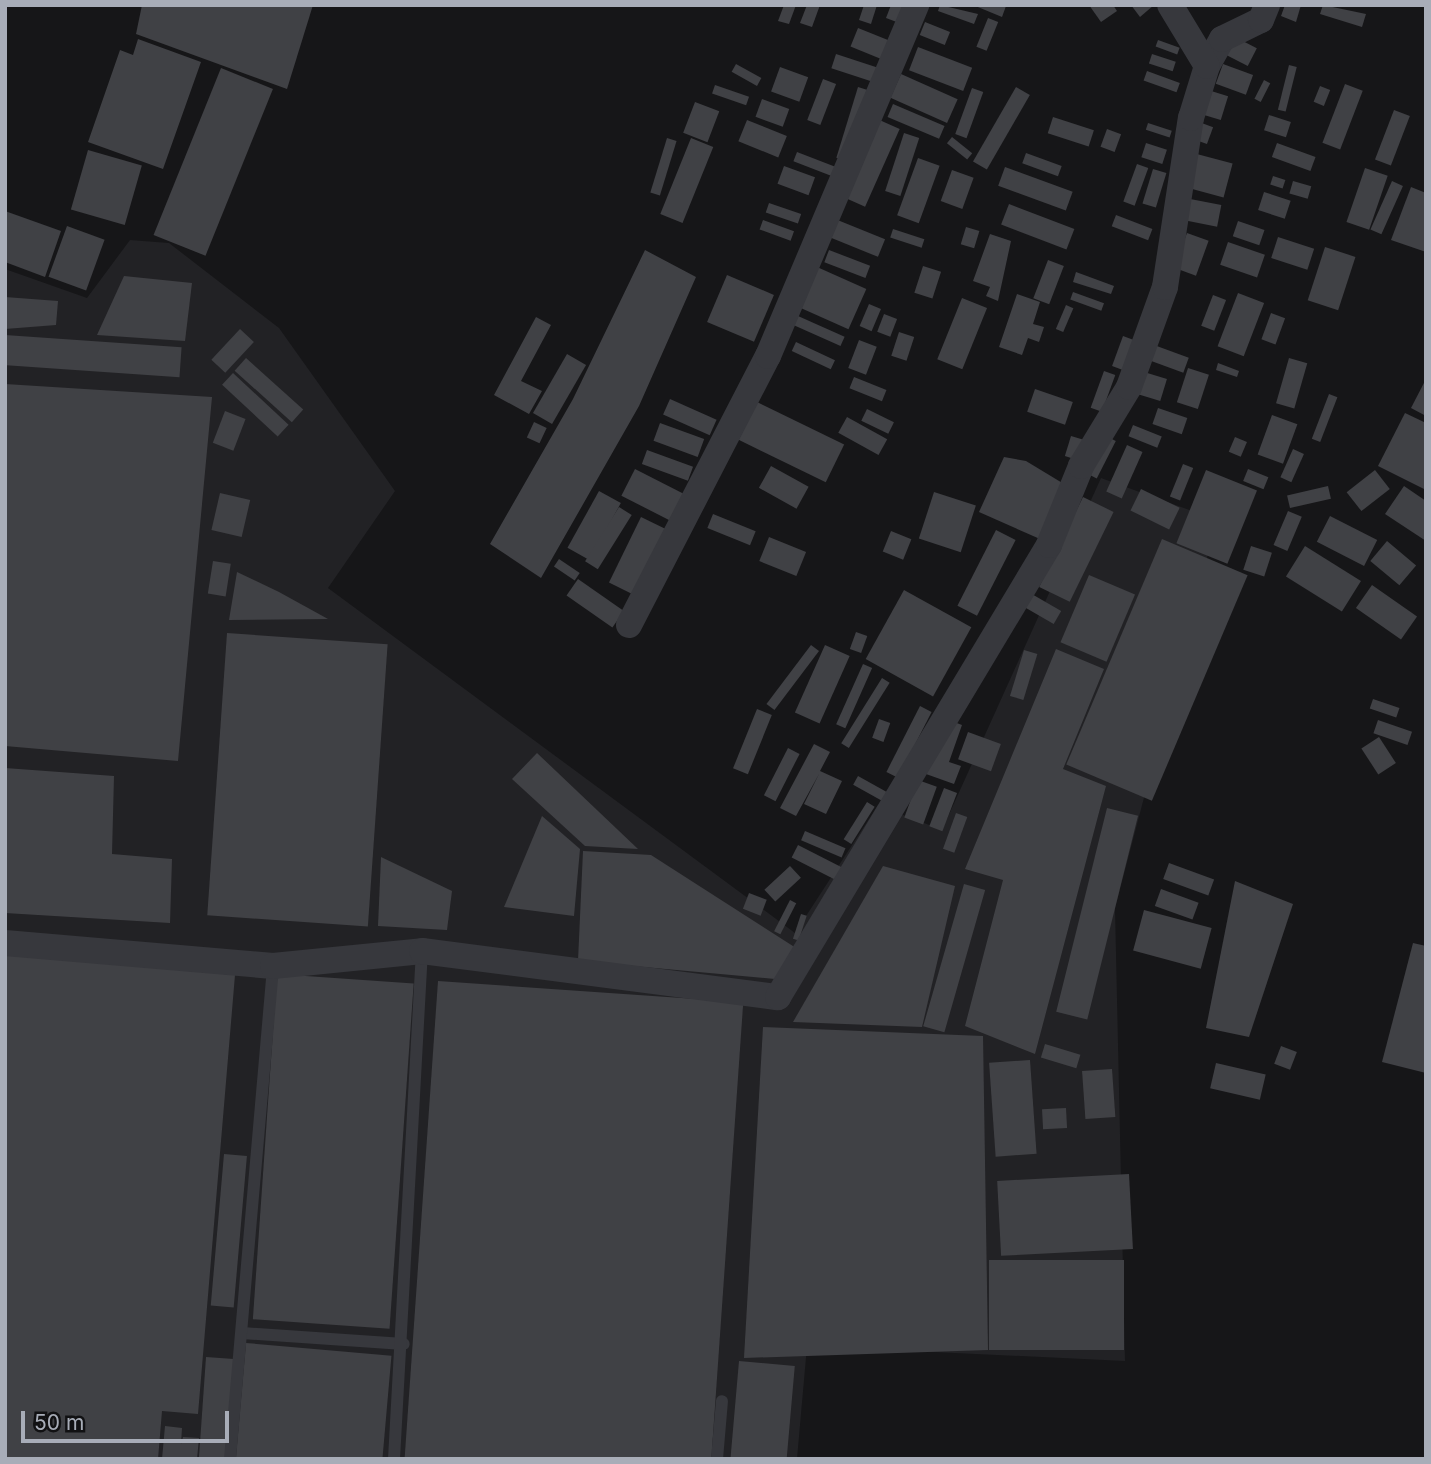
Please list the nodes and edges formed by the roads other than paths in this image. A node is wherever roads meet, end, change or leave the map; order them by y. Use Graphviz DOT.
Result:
graph roads {
  1 [pos="916,5"];
  2 [pos="1170,5"];
  3 [pos="1267,5"];
  4 [pos="1206,66"];
  5 [pos="629,625"];
  6 [pos="5,943"];
  7 [pos="422,951"];
  8 [pos="273,966"];
  9 [pos="242,1333"];
  10 [pos="404,1344"];
  11 [pos="722,1401"];
  12 [pos="230,1459"];
  13 [pos="394,1459"];
  14 [pos="717,1459"];
  1 -- 5 [label="street"];
  2 -- 4 [label="street"];
  3 -- 4 [label="street"];
  4 -- 7 [label="street"];
  6 -- 8 [label="street"];
  7 -- 8 [label="street"];
  7 -- 10 [label="lane"];
  8 -- 9 [label="lane"];
  9 -- 10 [label="lane"];
  9 -- 12 [label="lane"];
  10 -- 13 [label="lane"];
  11 -- 14 [label="lane"];
}
